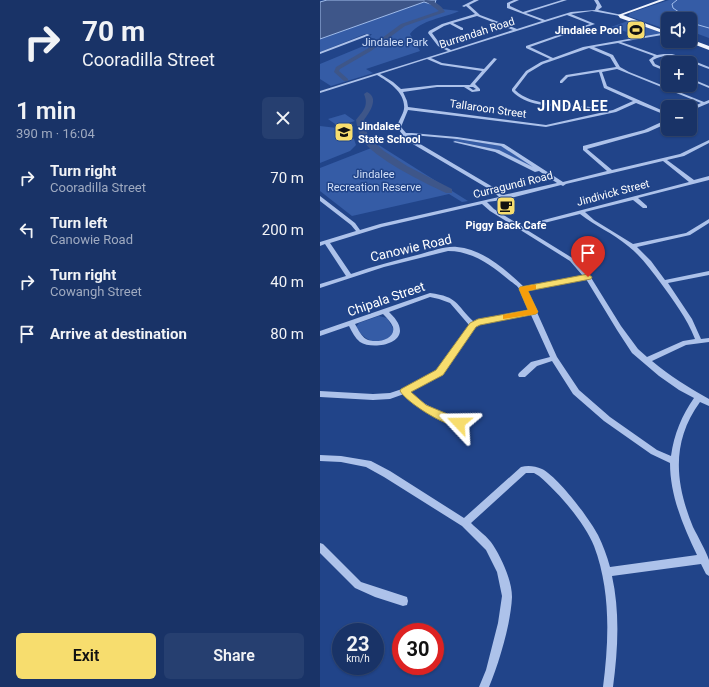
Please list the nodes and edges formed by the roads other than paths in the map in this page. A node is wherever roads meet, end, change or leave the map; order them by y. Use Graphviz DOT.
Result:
graph roads {
  1 [pos="477,0"];
  2 [pos="517,0"];
  3 [pos="566,0"];
  4 [pos="596,0"];
  5 [pos="662,0"];
  6 [pos="598,7"];
  7 [pos="522,13"];
  8 [pos="569,13"];
  9 [pos="622,14"];
  10 [pos="477,15"];
  11 [pos="545,21"];
  12 [pos="451,23"];
  13 [pos="462,29"];
  14 [pos="516,30"];
  15 [pos="661,31"];
  16 [pos="661,34"];
  17 [pos="368,35"];
  18 [pos="619,42"];
  19 [pos="697,44"];
  20 [pos="590,47"];
  21 [pos="709,48"];
  22 [pos="450,51"];
  23 [pos="320,53"];
  24 [pos="656,56"];
  25 [pos="427,58"];
  26 [pos="495,59"];
  27 [pos="553,59"];
  28 [pos="661,67"];
  29 [pos="618,68"];
  30 [pos="709,68"];
  31 [pos="485,70"];
  32 [pos="600,70"];
  33 [pos="377,74"];
  34 [pos="561,82"];
  35 [pos="697,83"];
  36 [pos="473,85"];
  37 [pos="466,87"];
  38 [pos="709,87"];
  39 [pos="399,91"];
  40 [pos="320,92"];
  41 [pos="636,102"];
  42 [pos="707,102"];
  43 [pos="697,107"];
  44 [pos="406,108"];
  45 [pos="661,112"];
  46 [pos="598,115"];
  47 [pos="661,124"];
  48 [pos="403,135"];
  49 [pos="709,141"];
  50 [pos="663,159"];
  51 [pos="610,172"];
  52 [pos="709,178"];
  53 [pos="693,182"];
  54 [pos="560,184"];
  55 [pos="320,198"];
  56 [pos="504,198"];
  57 [pos="634,198"];
  58 [pos="484,202"];
  59 [pos="645,207"];
  60 [pos="581,212"];
  61 [pos="709,221"];
  62 [pos="524,229"];
  63 [pos="359,232"];
  64 [pos="327,242"];
  65 [pos="320,244"];
  66 [pos="632,246"];
  67 [pos="709,272"];
  68 [pos="349,276"];
  69 [pos="588,277"];
  70 [pos="663,282"];
  71 [pos="320,286"];
  72 [pos="523,289"];
  73 [pos="384,311"];
  74 [pos="533,312"];
  75 [pos="351,324"];
  76 [pos="473,325"];
  77 [pos="320,334"];
  78 [pos="709,340"];
  79 [pos="699,342"];
  80 [pos="709,345"];
  81 [pos="554,358"];
  82 [pos="646,361"];
  83 [pos="522,375"];
  84 [pos="405,391"];
  85 [pos="320,394"];
  86 [pos="699,398"];
  87 [pos="709,402"];
  88 [pos="459,423"];
  89 [pos="320,458"];
  90 [pos="674,461"];
  91 [pos="465,523"];
  92 [pos="320,547"];
  93 [pos="703,559"];
  94 [pos="709,571"];
  95 [pos="606,572"];
  96 [pos="402,601"];
  97 [pos="484,687"];
  98 [pos="608,687"];
  1 -- 10 [label="street"];
  2 -- 7 [label="street"];
  3 -- 7 [label="street"];
  4 -- 6 [label="street"];
  5 -- 9 [label="main road"];
  6 -- 8 [label="street, Burrendah Road"];
  6 -- 9 [label="street, Burrendah Road"];
  6 -- 9 [label="street"];
  7 -- 11 [label="street"];
  8 -- 11 [label="street, Burrendah Road"];
  8 -- 27 [label="street"];
  9 -- 15 [label="main road"];
  10 -- 12 [label="street"];
  10 -- 14 [label="street"];
  11 -- 14 [label="street, Burrendah Road"];
  12 -- 13 [label="street"];
  12 -- 22 [label="street"];
  14 -- 22 [label="street, Burrendah Road"];
  16 -- 18 [label="street"];
  17 -- 23 [label="street"];
  18 -- 20 [label="street"];
  18 -- 24 [label="street"];
  19 -- 21 [label="main road"];
  20 -- 27 [label="street"];
  20 -- 29 [label="street"];
  22 -- 25 [label="street, Burrendah Road"];
  24 -- 28 [label="street"];
  24 -- 30 [label="street"];
  25 -- 31 [label="street"];
  25 -- 33 [label="street, Burrendah Road"];
  26 -- 31 [label="street"];
  27 -- 46 [label="street"];
  29 -- 32 [label="street"];
  29 -- 42 [label="street"];
  31 -- 36 [label="street"];
  32 -- 34 [label="street"];
  32 -- 41 [label="street"];
  33 -- 39 [label="street"];
  33 -- 40 [label="street, Burrendah Road"];
  35 -- 38 [label="street"];
  36 -- 37 [label="street"];
  36 -- 37 [label="street"];
  37 -- 39 [label="street"];
  39 -- 44 [label="street"];
  41 -- 45 [label="street"];
  41 -- 46 [label="street, Tallaroon Street"];
  42 -- 43 [label="street"];
  44 -- 46 [label="street, Tallaroon Street"];
  44 -- 48 [label="street"];
  47 -- 51 [label="street"];
  48 -- 54 [label="street"];
  48 -- 56 [label="street"];
  49 -- 50 [label="street, Curragundi Road"];
  50 -- 51 [label="street, Curragundi Road"];
  50 -- 53 [label="street"];
  51 -- 54 [label="street, Curragundi Road"];
  52 -- 53 [label="street, Jindivick Street"];
  53 -- 57 [label="street, Jindivick Street"];
  54 -- 56 [label="street, Curragundi Road"];
  55 -- 63 [label="street"];
  56 -- 58 [label="street, Curragundi Road"];
  57 -- 59 [label="street"];
  57 -- 60 [label="street, Jindivick Street"];
  58 -- 62 [label="street"];
  58 -- 63 [label="street, Curragundi Road"];
  60 -- 62 [label="street, Jindivick Street"];
  60 -- 66 [label="street"];
  61 -- 66 [label="street"];
  62 -- 69 [label="street"];
  63 -- 64 [label="street, Curragundi Road"];
  64 -- 65 [label="street, Curragundi Road"];
  64 -- 68 [label="street"];
  66 -- 70 [label="street"];
  67 -- 70 [label="street"];
  68 -- 71 [label="street, Canowie Road"];
  68 -- 72 [label="street, Canowie Road"];
  69 -- 72 [label="street"];
  69 -- 82 [label="street"];
  70 -- 79 [label="street"];
  72 -- 74 [label="street, Canowie Road"];
  73 -- 75 [label="street, Chipala Street"];
  73 -- 75 [label="street"];
  73 -- 76 [label="street, Chipala Street"];
  74 -- 76 [label="street"];
  74 -- 81 [label="street, Canowie Road"];
  75 -- 77 [label="street, Chipala Street"];
  76 -- 84 [label="street"];
  78 -- 79 [label="street"];
  79 -- 80 [label="street"];
  79 -- 82 [label="street"];
  81 -- 83 [label="street"];
  81 -- 90 [label="street, Canowie Road"];
  82 -- 86 [label="street"];
  84 -- 85 [label="street"];
  84 -- 88 [label="street"];
  86 -- 87 [label="street"];
  86 -- 90 [label="street"];
  89 -- 91 [label="street"];
  90 -- 93 [label="street"];
  91 -- 95 [label="street"];
  91 -- 97 [label="street"];
  92 -- 96 [label="street"];
  93 -- 94 [label="street"];
  93 -- 95 [label="street"];
  95 -- 98 [label="street"];
}
